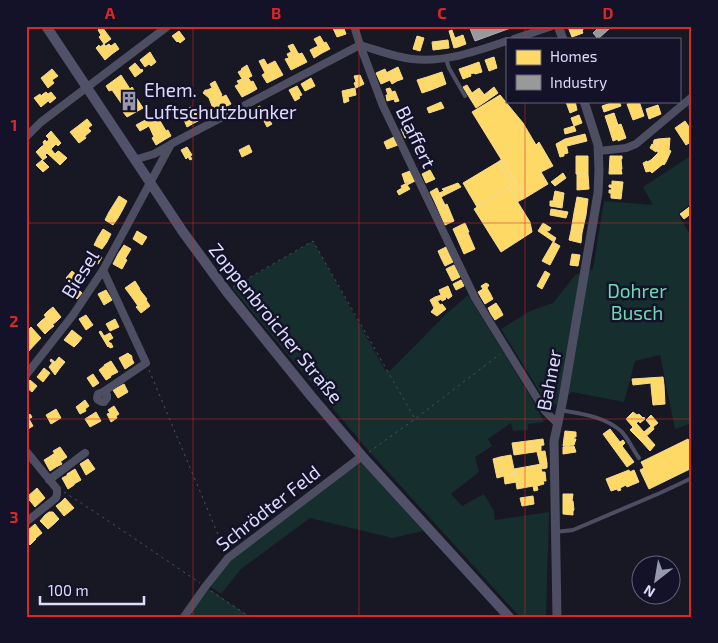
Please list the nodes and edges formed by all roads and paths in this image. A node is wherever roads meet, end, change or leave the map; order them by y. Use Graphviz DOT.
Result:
graph roads {
  1 [pos="46,26"];
  2 [pos="168,26"];
  3 [pos="354,26"];
  4 [pos="552,26"];
  5 [pos="517,38"];
  6 [pos="506,41"];
  7 [pos="360,45"];
  8 [pos="446,59"];
  9 [pos="87,87"];
  10 [pos="465,96"];
  11 [pos="691,100"];
  12 [pos="584,102"];
  13 [pos="26,137"];
  14 [pos="172,144"];
  15 [pos="599,151"];
  16 [pos="134,160"];
  17 [pos="151,184"];
  18 [pos="103,270"];
  19 [pos="227,292"];
  20 [pos="506,349"];
  21 [pos="146,363"];
  22 [pos="26,375"];
  23 [pos="103,392"];
  24 [pos="560,410"];
  25 [pos="415,419"];
  26 [pos="556,423"];
  27 [pos="26,452"];
  28 [pos="85,453"];
  29 [pos="362,456"];
  30 [pos="639,458"];
  31 [pos="692,478"];
  32 [pos="49,480"];
  33 [pos="57,489"];
  34 [pos="26,522"];
  35 [pos="555,532"];
  36 [pos="228,558"];
  37 [pos="205,587"];
  38 [pos="184,617"];
  39 [pos="250,617"];
  40 [pos="509,617"];
  41 [pos="557,617"];
  1 -- 9 [label="main road, Zoppenbroicher Straße"];
  2 -- 9 [label="street"];
  3 -- 7 [label="street, Blaffert"];
  4 -- 5 [label="street"];
  6 -- 8 [label="street"];
  7 -- 8 [label="street"];
  7 -- 14 [label="street"];
  7 -- 20 [label="street, Blaffert"];
  8 -- 10 [label="lane"];
  9 -- 13 [label="street"];
  9 -- 16 [label="main road, Zoppenbroicher Straße"];
  11 -- 15 [label="street"];
  12 -- 15 [label="street, Bahner"];
  14 -- 16 [label="street"];
  14 -- 17 [label="street"];
  15 -- 24 [label="street, Bahner"];
  16 -- 17 [label="main road, Zoppenbroicher Straße"];
  17 -- 18 [label="street, Biesel"];
  17 -- 19 [label="main road, Zoppenbroicher Straße"];
  18 -- 21 [label="street"];
  18 -- 22 [label="street, Biesel"];
  19 -- 25 [label="path"];
  19 -- 29 [label="main road, Zoppenbroicher Straße"];
  20 -- 25 [label="path"];
  20 -- 26 [label="street, Blaffert"];
  21 -- 23 [label="street"];
  21 -- 36 [label="path"];
  24 -- 26 [label="street, Bahner"];
  24 -- 30 [label="lane"];
  25 -- 29 [label="path"];
  26 -- 35 [label="street, Bahner"];
  27 -- 32 [label="street"];
  28 -- 32 [label="street"];
  29 -- 36 [label="street, Schrödter Feld"];
  29 -- 40 [label="main road, Zoppenbroicher Straße"];
  31 -- 35 [label="lane"];
  32 -- 33 [label="street"];
  33 -- 34 [label="street"];
  33 -- 37 [label="path"];
  35 -- 41 [label="street, Bahner"];
  36 -- 37 [label="street, Schrödter Feld"];
  37 -- 38 [label="street, Schrödter Feld"];
  37 -- 39 [label="path"];
}
